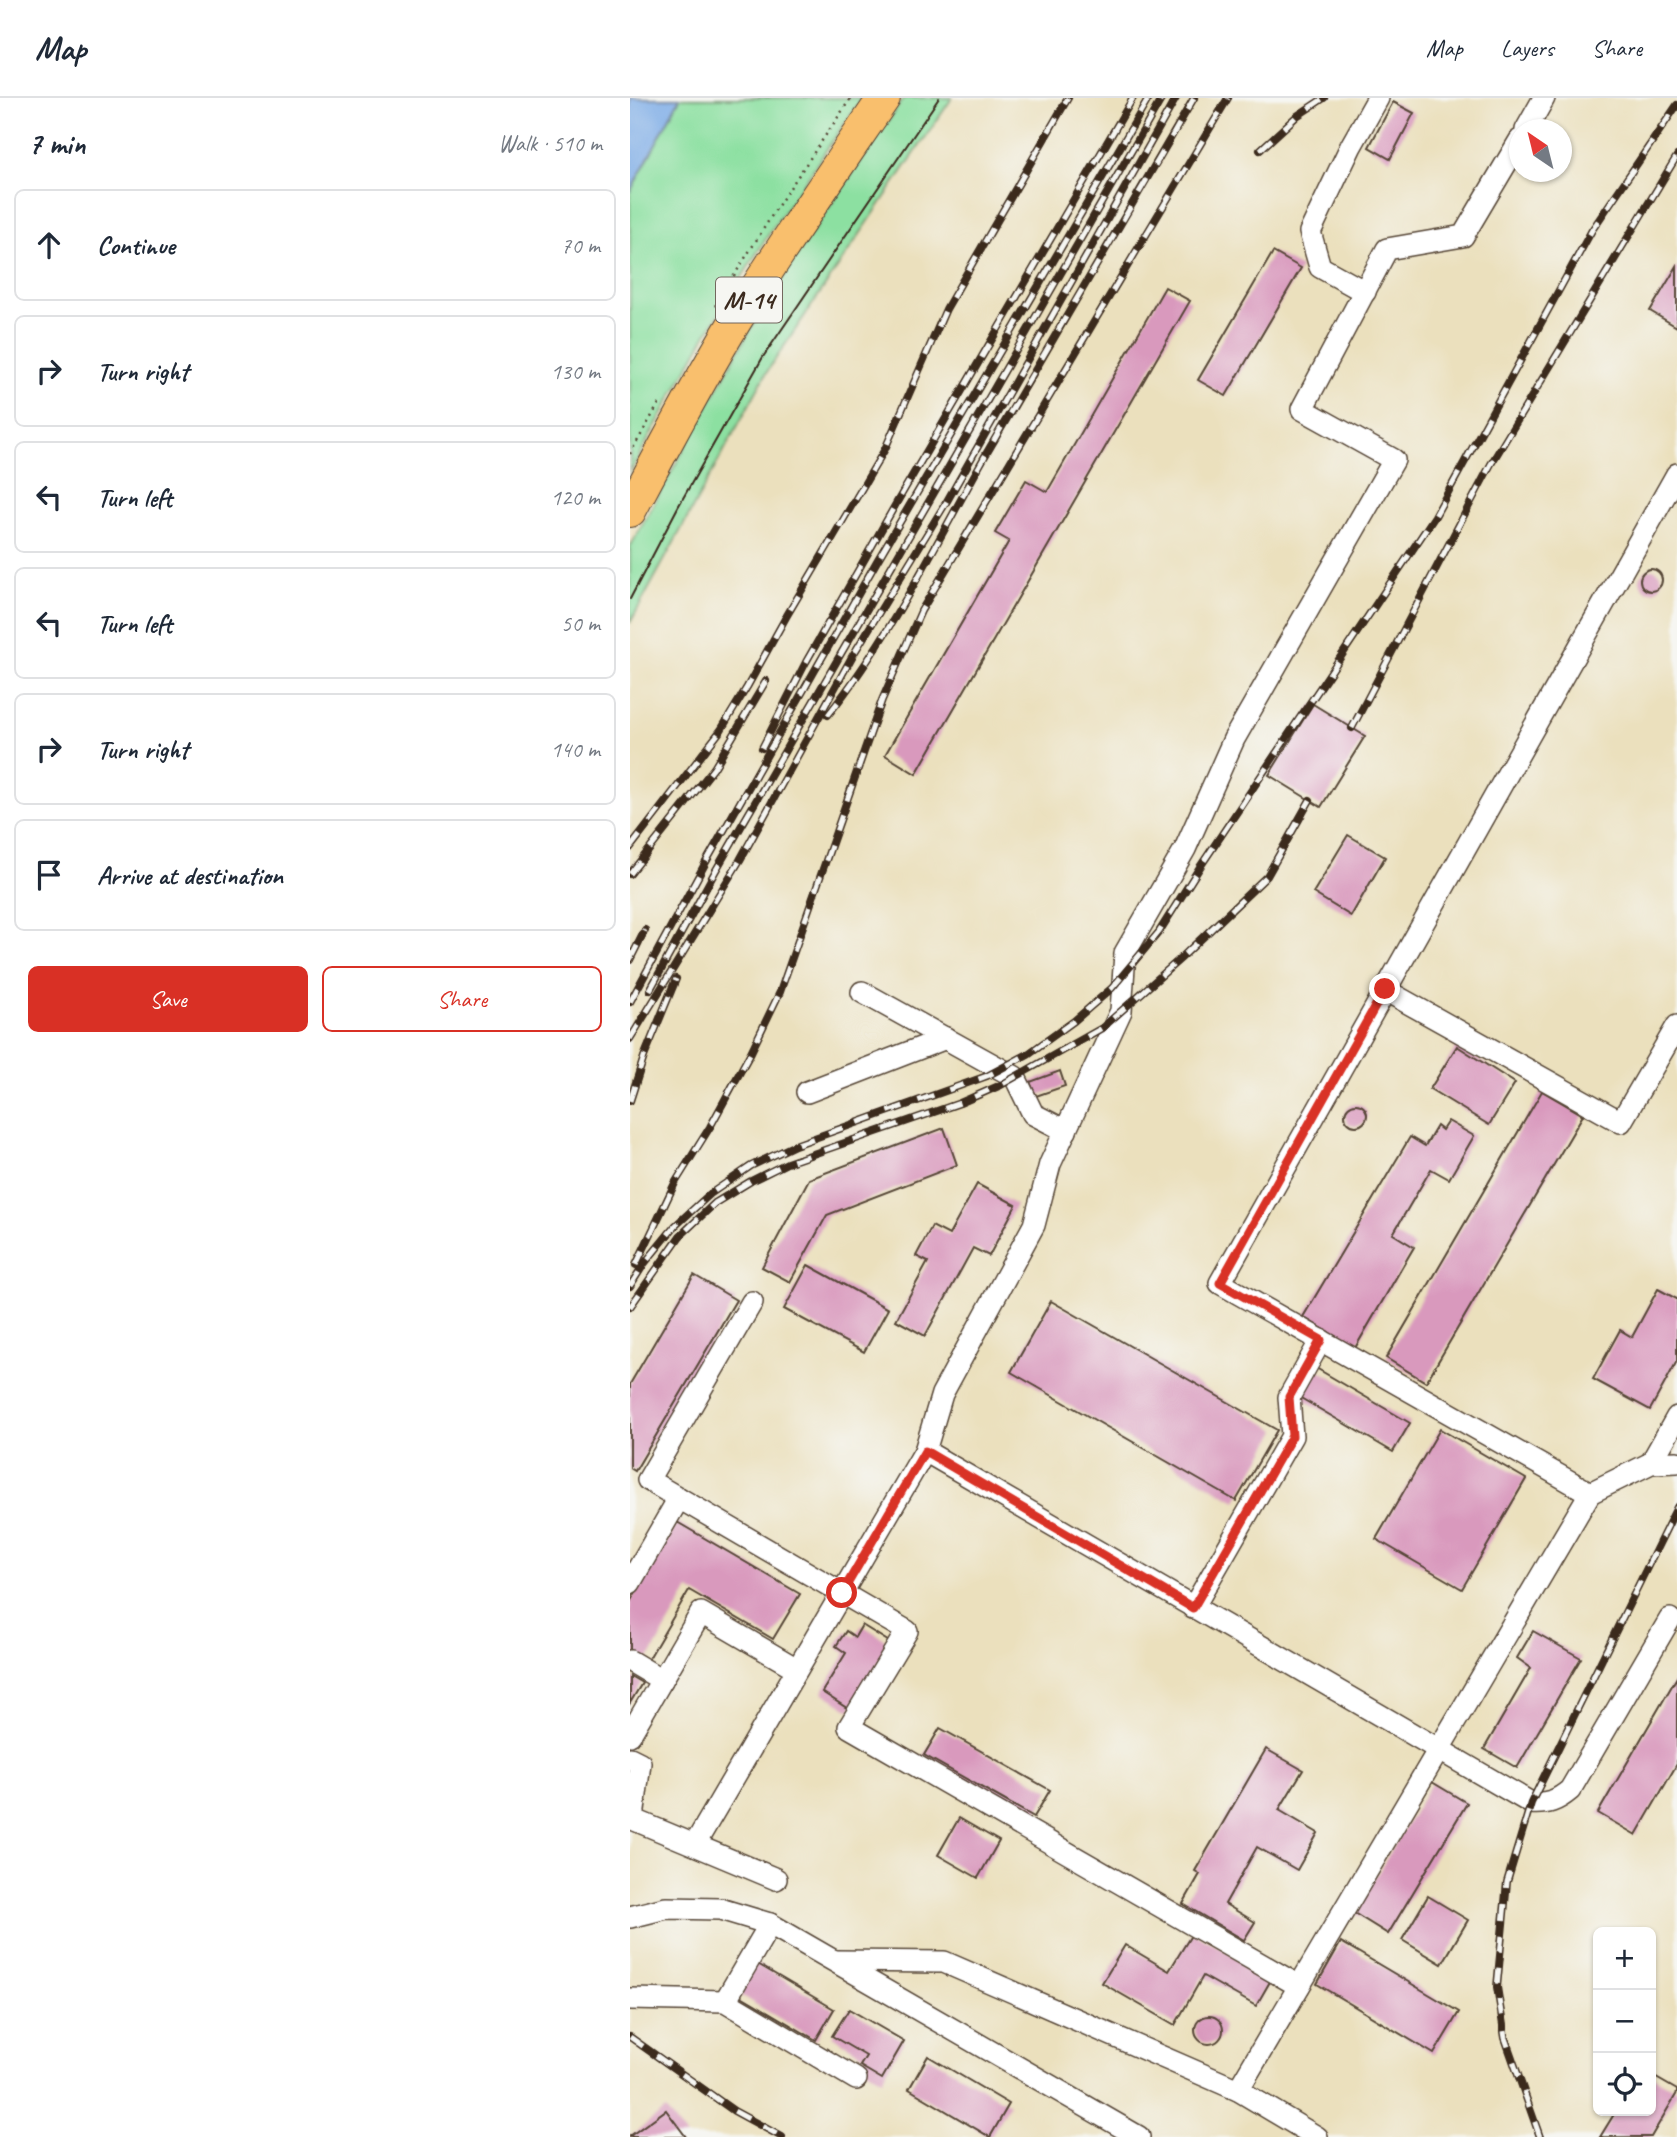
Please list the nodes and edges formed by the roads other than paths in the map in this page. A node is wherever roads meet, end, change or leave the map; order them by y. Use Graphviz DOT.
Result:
graph roads {
  1 [pos="884,98"];
  2 [pos="1378,98"];
  3 [pos="1544,98"];
  4 [pos="1532,119"];
  5 [pos="1509,159"];
  6 [pos="1365,292"];
  7 [pos="1677,474"];
  8 [pos="630,511"];
  9 [pos="1385,989"];
  10 [pos="862,992"];
  11 [pos="1677,1026"];
  12 [pos="946,1038"];
  13 [pos="807,1091"];
  14 [pos="1066,1131"];
  15 [pos="752,1302"];
  16 [pos="1321,1340"];
  17 [pos="1677,1418"];
  18 [pos="925,1451"];
  19 [pos="1651,1462"];
  20 [pos="1677,1462"];
  21 [pos="1590,1493"];
  22 [pos="679,1498"];
  23 [pos="630,1583"];
  24 [pos="842,1593"];
  25 [pos="1193,1608"];
  26 [pos="1670,1619"];
  27 [pos="630,1661"];
  28 [pos="797,1669"];
  29 [pos="662,1679"];
  30 [pos="630,1735"];
  31 [pos="1438,1750"];
  32 [pos="630,1758"];
  33 [pos="632,1818"];
  34 [pos="695,1844"];
  35 [pos="776,1879"];
  36 [pos="630,1917"];
  37 [pos="770,1924"];
  38 [pos="834,1961"];
  39 [pos="1299,1986"];
  40 [pos="630,1999"];
  41 [pos="725,2001"];
  42 [pos="856,2078"];
  43 [pos="1238,2090"];
  44 [pos="1139,2137"];
  45 [pos="1317,2137"];
  1 -- 8 [label="highway, М-14"];
  2 -- 6 [label="lane"];
  3 -- 4 [label="lane"];
  5 -- 6 [label="lane"];
  6 -- 14 [label="lane"];
  7 -- 9 [label="lane"];
  9 -- 11 [label="lane"];
  9 -- 16 [label="lane"];
  10 -- 12 [label="lane"];
  12 -- 13 [label="lane"];
  12 -- 14 [label="lane"];
  14 -- 18 [label="lane"];
  15 -- 22 [label="lane"];
  16 -- 21 [label="lane"];
  16 -- 25 [label="lane"];
  17 -- 19 [label="lane"];
  18 -- 24 [label="lane"];
  18 -- 25 [label="lane"];
  19 -- 20 [label="lane"];
  19 -- 21 [label="lane"];
  21 -- 31 [label="lane"];
  22 -- 23 [label="lane"];
  22 -- 24 [label="lane"];
  24 -- 28 [label="lane"];
  24 -- 39 [label="lane"];
  25 -- 31 [label="lane"];
  26 -- 31 [label="lane"];
  27 -- 29 [label="lane"];
  28 -- 29 [label="lane"];
  28 -- 34 [label="lane"];
  29 -- 30 [label="lane"];
  31 -- 39 [label="lane"];
  32 -- 33 [label="lane"];
  33 -- 34 [label="lane"];
  34 -- 35 [label="lane"];
  36 -- 37 [label="lane"];
  37 -- 38 [label="lane"];
  37 -- 41 [label="lane"];
  38 -- 43 [label="lane"];
  38 -- 44 [label="lane"];
  39 -- 43 [label="lane"];
  40 -- 41 [label="lane"];
  41 -- 42 [label="lane"];
  43 -- 45 [label="lane"];
}
